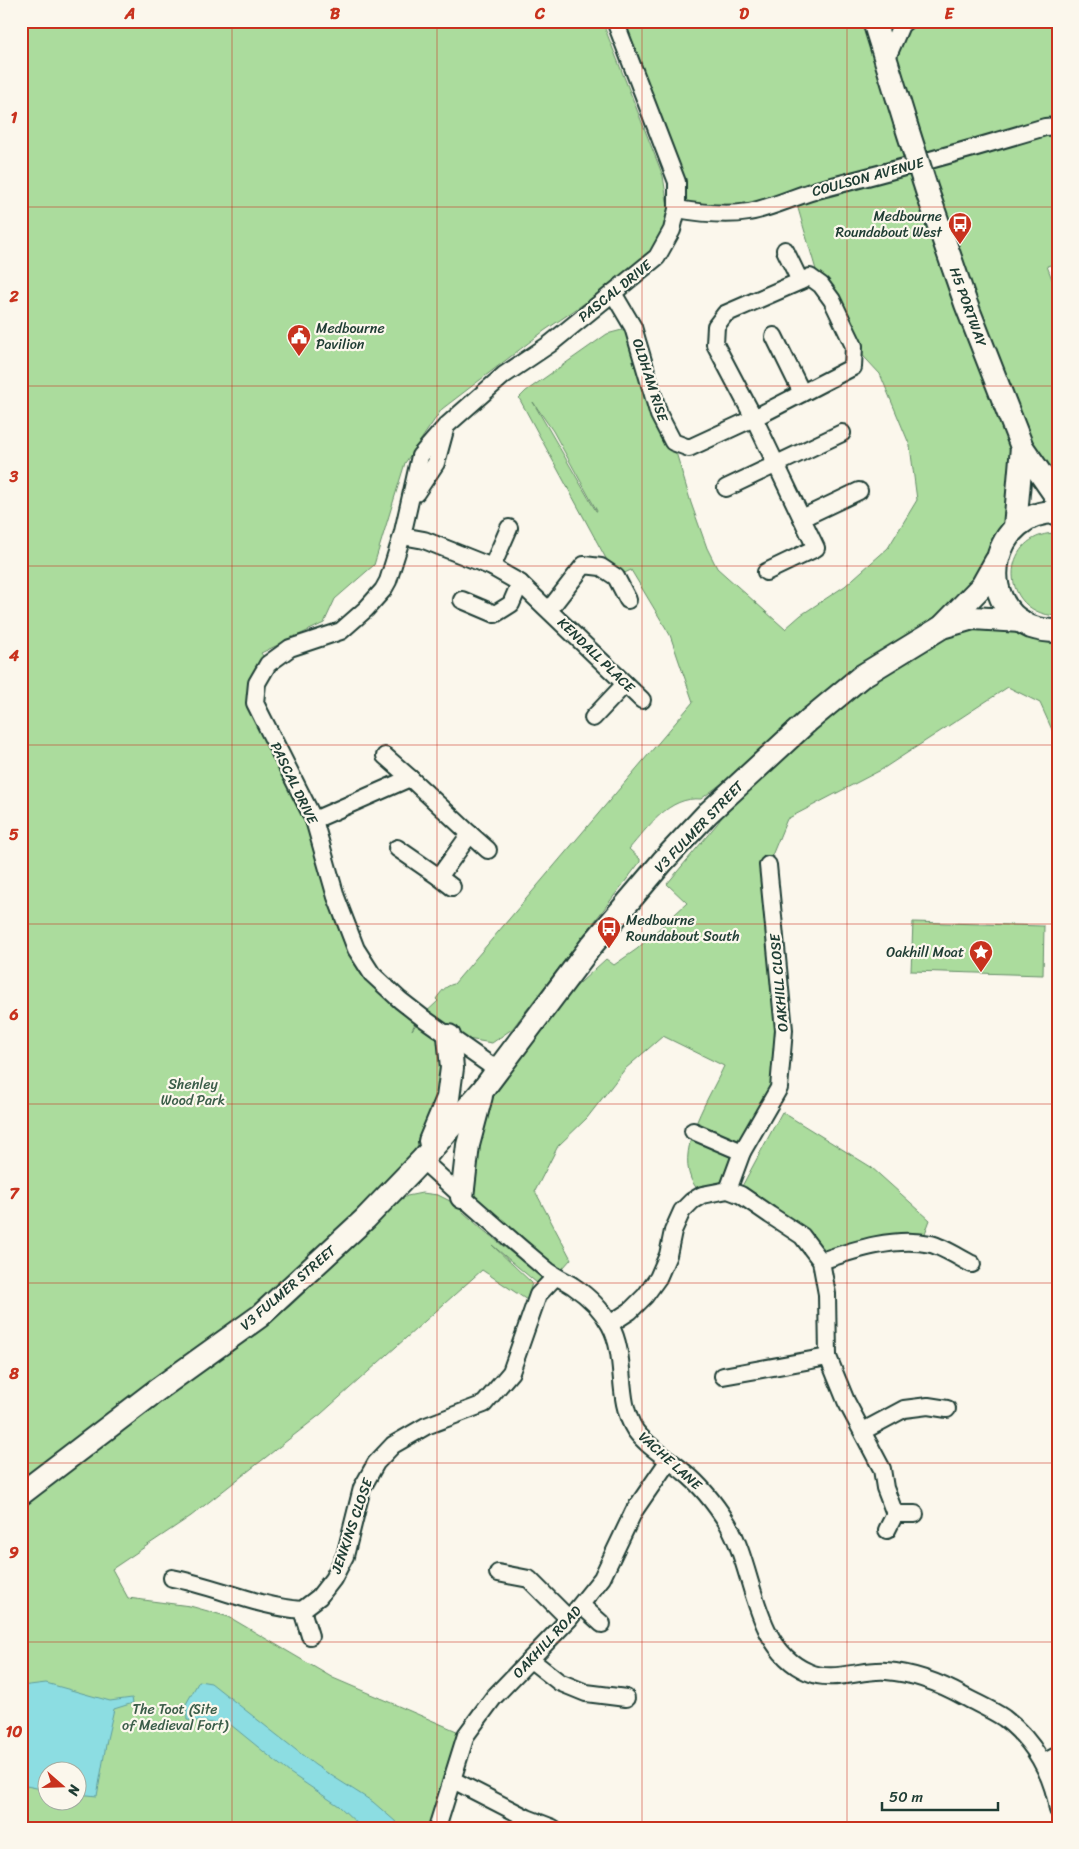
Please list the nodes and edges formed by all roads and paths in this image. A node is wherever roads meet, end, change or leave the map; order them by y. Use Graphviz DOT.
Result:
graph roads {
  1 [pos="615,21"];
  2 [pos="874,21"];
  3 [pos="906,21"];
  4 [pos="886,60"];
  5 [pos="1058,126"];
  6 [pos="677,208"];
  7 [pos="785,250"];
  8 [pos="800,281"];
  9 [pos="613,293"];
  10 [pos="774,336"];
  11 [pos="802,393"];
  12 [pos="754,418"];
  13 [pos="842,433"];
  14 [pos="1022,447"];
  15 [pos="776,464"];
  16 [pos="726,488"];
  17 [pos="859,491"];
  18 [pos="1058,499"];
  19 [pos="1058,512"];
  20 [pos="802,518"];
  21 [pos="1015,527"];
  22 [pos="508,528"];
  23 [pos="402,536"];
  24 [pos="996,561"];
  25 [pos="492,567"];
  26 [pos="766,572"];
  27 [pos="520,583"];
  28 [pos="462,600"];
  29 [pos="628,600"];
  30 [pos="550,610"];
  31 [pos="1021,621"];
  32 [pos="942,627"];
  33 [pos="1058,632"];
  34 [pos="625,684"];
  35 [pos="642,700"];
  36 [pos="593,718"];
  37 [pos="385,756"];
  38 [pos="410,778"];
  39 [pos="314,820"];
  40 [pos="470,834"];
  41 [pos="396,848"];
  42 [pos="488,850"];
  43 [pos="768,865"];
  44 [pos="439,877"];
  45 [pos="452,887"];
  46 [pos="449,1036"];
  47 [pos="497,1070"];
  48 [pos="482,1091"];
  49 [pos="693,1131"];
  50 [pos="742,1152"];
  51 [pos="422,1160"];
  52 [pos="728,1190"];
  53 [pos="462,1197"];
  54 [pos="821,1262"];
  55 [pos="972,1264"];
  56 [pos="555,1277"];
  57 [pos="610,1324"];
  58 [pos="828,1357"];
  59 [pos="722,1376"];
  60 [pos="947,1409"];
  61 [pos="863,1431"];
  62 [pos="669,1460"];
  63 [pos="21,1494"];
  64 [pos="895,1514"];
  65 [pos="915,1514"];
  66 [pos="887,1530"];
  67 [pos="498,1573"];
  68 [pos="172,1578"];
  69 [pos="581,1605"];
  70 [pos="302,1610"];
  71 [pos="570,1619"];
  72 [pos="602,1624"];
  73 [pos="310,1636"];
  74 [pos="531,1660"];
  75 [pos="626,1698"];
  76 [pos="1058,1755"];
  77 [pos="1042,1763"];
  78 [pos="453,1780"];
  79 [pos="1058,1810"];
  80 [pos="437,1828"];
  81 [pos="553,1828"];
  1 -- 6 [label="street, PASCAL DRIVE"];
  2 -- 4 [label="street, H5 PORTWAY"];
  3 -- 4 [label="street"];
  4 -- 14 [label="street, H5 PORTWAY, bridge"];
  5 -- 6 [label="street, COULSON AVENUE"];
  6 -- 9 [label="street, PASCAL DRIVE"];
  7 -- 8 [label="street"];
  8 -- 11 [label="street, OLDHAM RISE"];
  8 -- 12 [label="street"];
  9 -- 12 [label="street, OLDHAM RISE"];
  9 -- 23 [label="street, PASCAL DRIVE"];
  10 -- 11 [label="street"];
  11 -- 12 [label="street, OLDHAM RISE"];
  12 -- 15 [label="street"];
  13 -- 15 [label="street"];
  14 -- 18 [label="street, H5 PORTWAY"];
  14 -- 21 [label="street, H5 PORTWAY"];
  15 -- 16 [label="street"];
  15 -- 20 [label="street"];
  17 -- 20 [label="street"];
  19 -- 21 [label="street"];
  20 -- 26 [label="street"];
  21 -- 24 [label="street, V3 FULMER STREET"];
  22 -- 25 [label="street"];
  23 -- 25 [label="street, KENDALL PLACE"];
  23 -- 39 [label="street, PASCAL DRIVE"];
  24 -- 31 [label="street"];
  24 -- 32 [label="street, V3 FULMER STREET"];
  25 -- 27 [label="street, KENDALL PLACE"];
  27 -- 28 [label="street"];
  27 -- 30 [label="street, KENDALL PLACE"];
  29 -- 30 [label="street, KENDALL PLACE"];
  30 -- 34 [label="street, KENDALL PLACE"];
  31 -- 32 [label="street, V3 FULMER STREET"];
  31 -- 33 [label="street"];
  32 -- 47 [label="street, V3 FULMER STREET"];
  34 -- 35 [label="street, KENDALL PLACE"];
  34 -- 36 [label="street"];
  37 -- 38 [label="street"];
  38 -- 39 [label="street"];
  38 -- 40 [label="street"];
  39 -- 46 [label="street, PASCAL DRIVE"];
  40 -- 42 [label="street"];
  40 -- 44 [label="street"];
  41 -- 44 [label="street"];
  43 -- 50 [label="street, OAKHILL CLOSE"];
  44 -- 45 [label="street"];
  46 -- 47 [label="street, PASCAL DRIVE"];
  46 -- 51 [label="street"];
  47 -- 48 [label="street, V3 FULMER STREET"];
  48 -- 51 [label="street, V3 FULMER STREET"];
  48 -- 53 [label="street"];
  49 -- 50 [label="street"];
  50 -- 52 [label="street, OAKHILL CLOSE"];
  51 -- 53 [label="street, VACHE LANE"];
  51 -- 63 [label="street, V3 FULMER STREET"];
  52 -- 54 [label="street"];
  52 -- 57 [label="street"];
  53 -- 56 [label="street, VACHE LANE"];
  54 -- 55 [label="street"];
  54 -- 58 [label="street"];
  56 -- 57 [label="street, VACHE LANE"];
  56 -- 70 [label="street, JENKINS CLOSE"];
  57 -- 62 [label="street, VACHE LANE"];
  58 -- 59 [label="street"];
  58 -- 61 [label="street"];
  60 -- 61 [label="street"];
  61 -- 64 [label="street"];
  62 -- 69 [label="street, OAKHILL ROAD"];
  62 -- 77 [label="street, VACHE LANE"];
  64 -- 65 [label="street"];
  64 -- 66 [label="street"];
  67 -- 71 [label="street"];
  68 -- 70 [label="street"];
  69 -- 71 [label="street, OAKHILL ROAD"];
  69 -- 72 [label="street"];
  70 -- 73 [label="street"];
  71 -- 74 [label="street, OAKHILL ROAD"];
  74 -- 75 [label="street"];
  74 -- 78 [label="street, OAKHILL ROAD"];
  76 -- 77 [label="street"];
  77 -- 79 [label="street, VACHE LANE"];
  78 -- 80 [label="street, OAKHILL ROAD"];
  78 -- 81 [label="street"];
}
